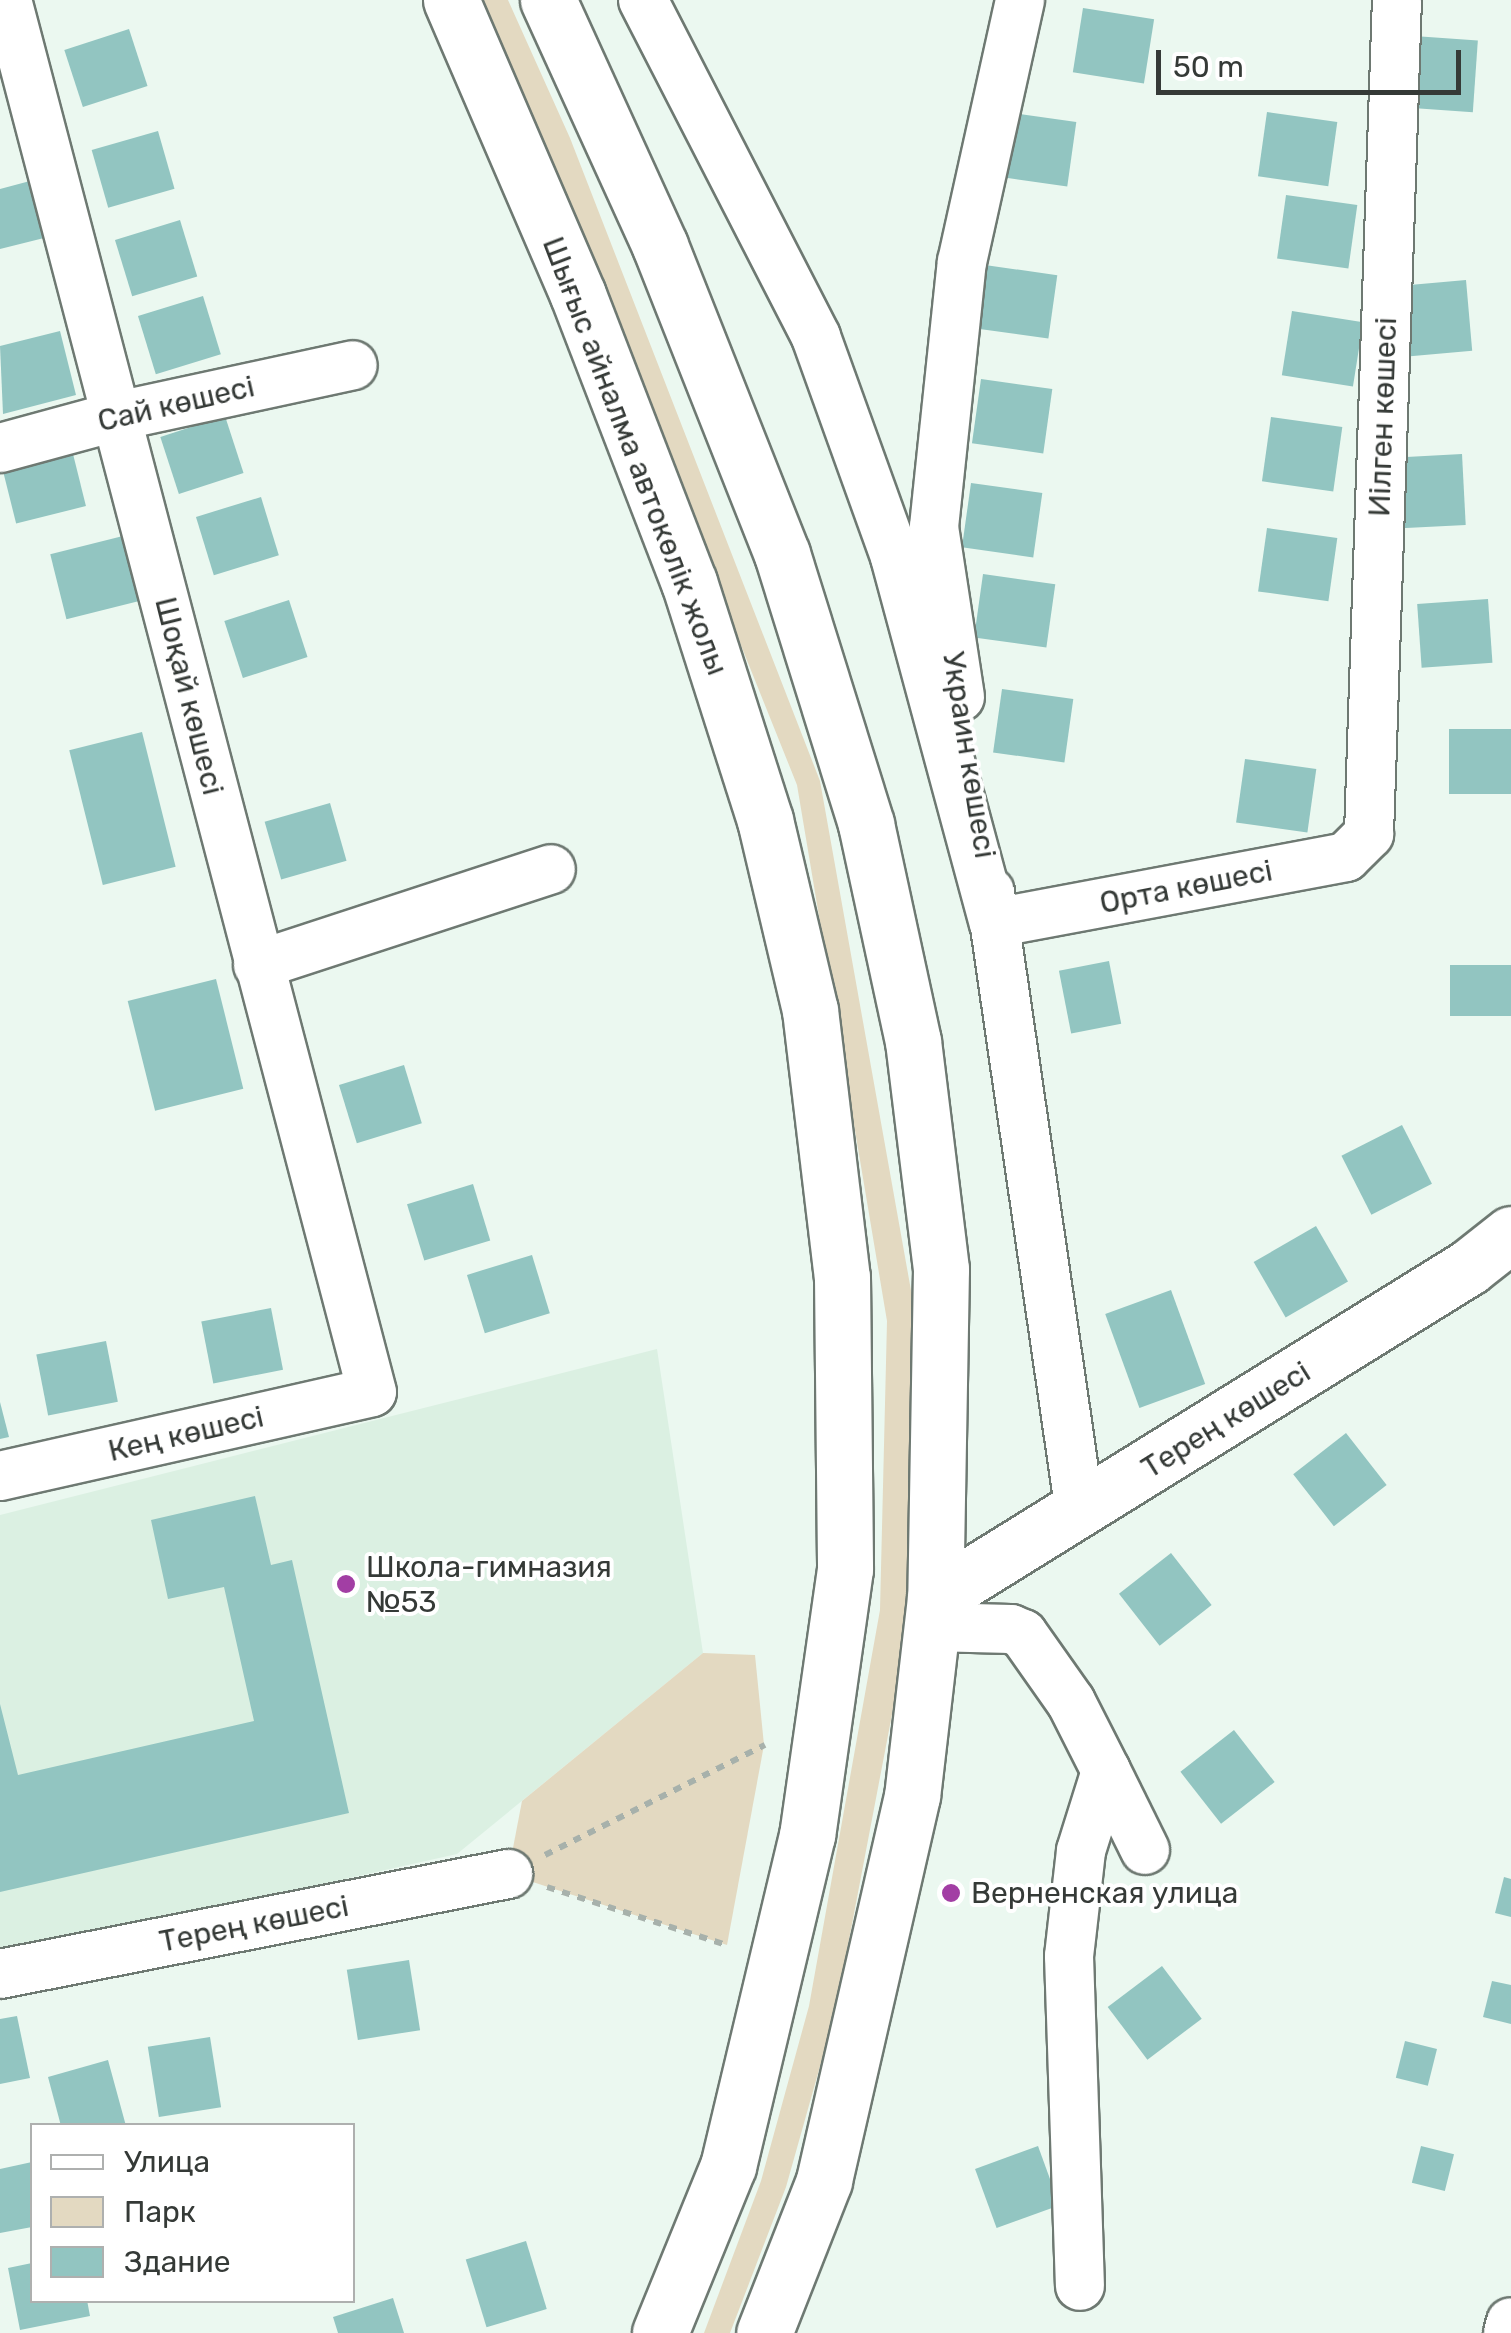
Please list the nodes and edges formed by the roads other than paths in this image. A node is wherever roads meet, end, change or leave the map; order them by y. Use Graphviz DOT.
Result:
graph roads {
  1 [pos="8,0"];
  2 [pos="452,0"];
  3 [pos="548,0"];
  4 [pos="642,0"];
  5 [pos="1020,0"];
  6 [pos="1397,0"];
  7 [pos="353,365"];
  8 [pos="118,416"];
  9 [pos="0,448"];
  10 [pos="1369,834"];
  11 [pos="551,869"];
  12 [pos="994,923"];
  13 [pos="258,965"];
  14 [pos="1511,1234"];
  15 [pos="372,1392"];
  16 [pos="0,1476"];
  17 [pos="1080,1512"];
  18 [pos="933,1613"];
  19 [pos="1106,1770"];
  20 [pos="1146,1850"];
  21 [pos="508,1874"];
  22 [pos="0,1974"];
  23 [pos="1080,2286"];
  24 [pos="1511,2322"];
  25 [pos="660,2333"];
  26 [pos="764,2333"];
  27 [pos="1508,2333"];
  1 -- 8 [label="street, Шоқай көшесі"];
  2 -- 25 [label="main road, Шығыс айналма автокөлік жолы"];
  3 -- 18 [label="main road"];
  4 -- 12 [label="street"];
  5 -- 12 [label="street, Украин көшесі"];
  6 -- 10 [label="street, Иілген көшесі"];
  7 -- 8 [label="street, Сай көшесі"];
  8 -- 9 [label="street, Сай көшесі"];
  8 -- 13 [label="street, Шоқай көшесі"];
  10 -- 12 [label="street, Орта көшесі"];
  11 -- 13 [label="street"];
  12 -- 17 [label="street, Украин көшесі"];
  13 -- 15 [label="street, Шоқай көшесі"];
  14 -- 17 [label="main road, Терең көшесі"];
  15 -- 16 [label="street, Кең көшесі"];
  17 -- 18 [label="main road, Терең көшесі"];
  18 -- 19 [label="street"];
  18 -- 26 [label="main road"];
  19 -- 20 [label="street"];
  19 -- 23 [label="street"];
  21 -- 22 [label="street, Терең көшесі"];
  24 -- 27 [label="street"];
}
